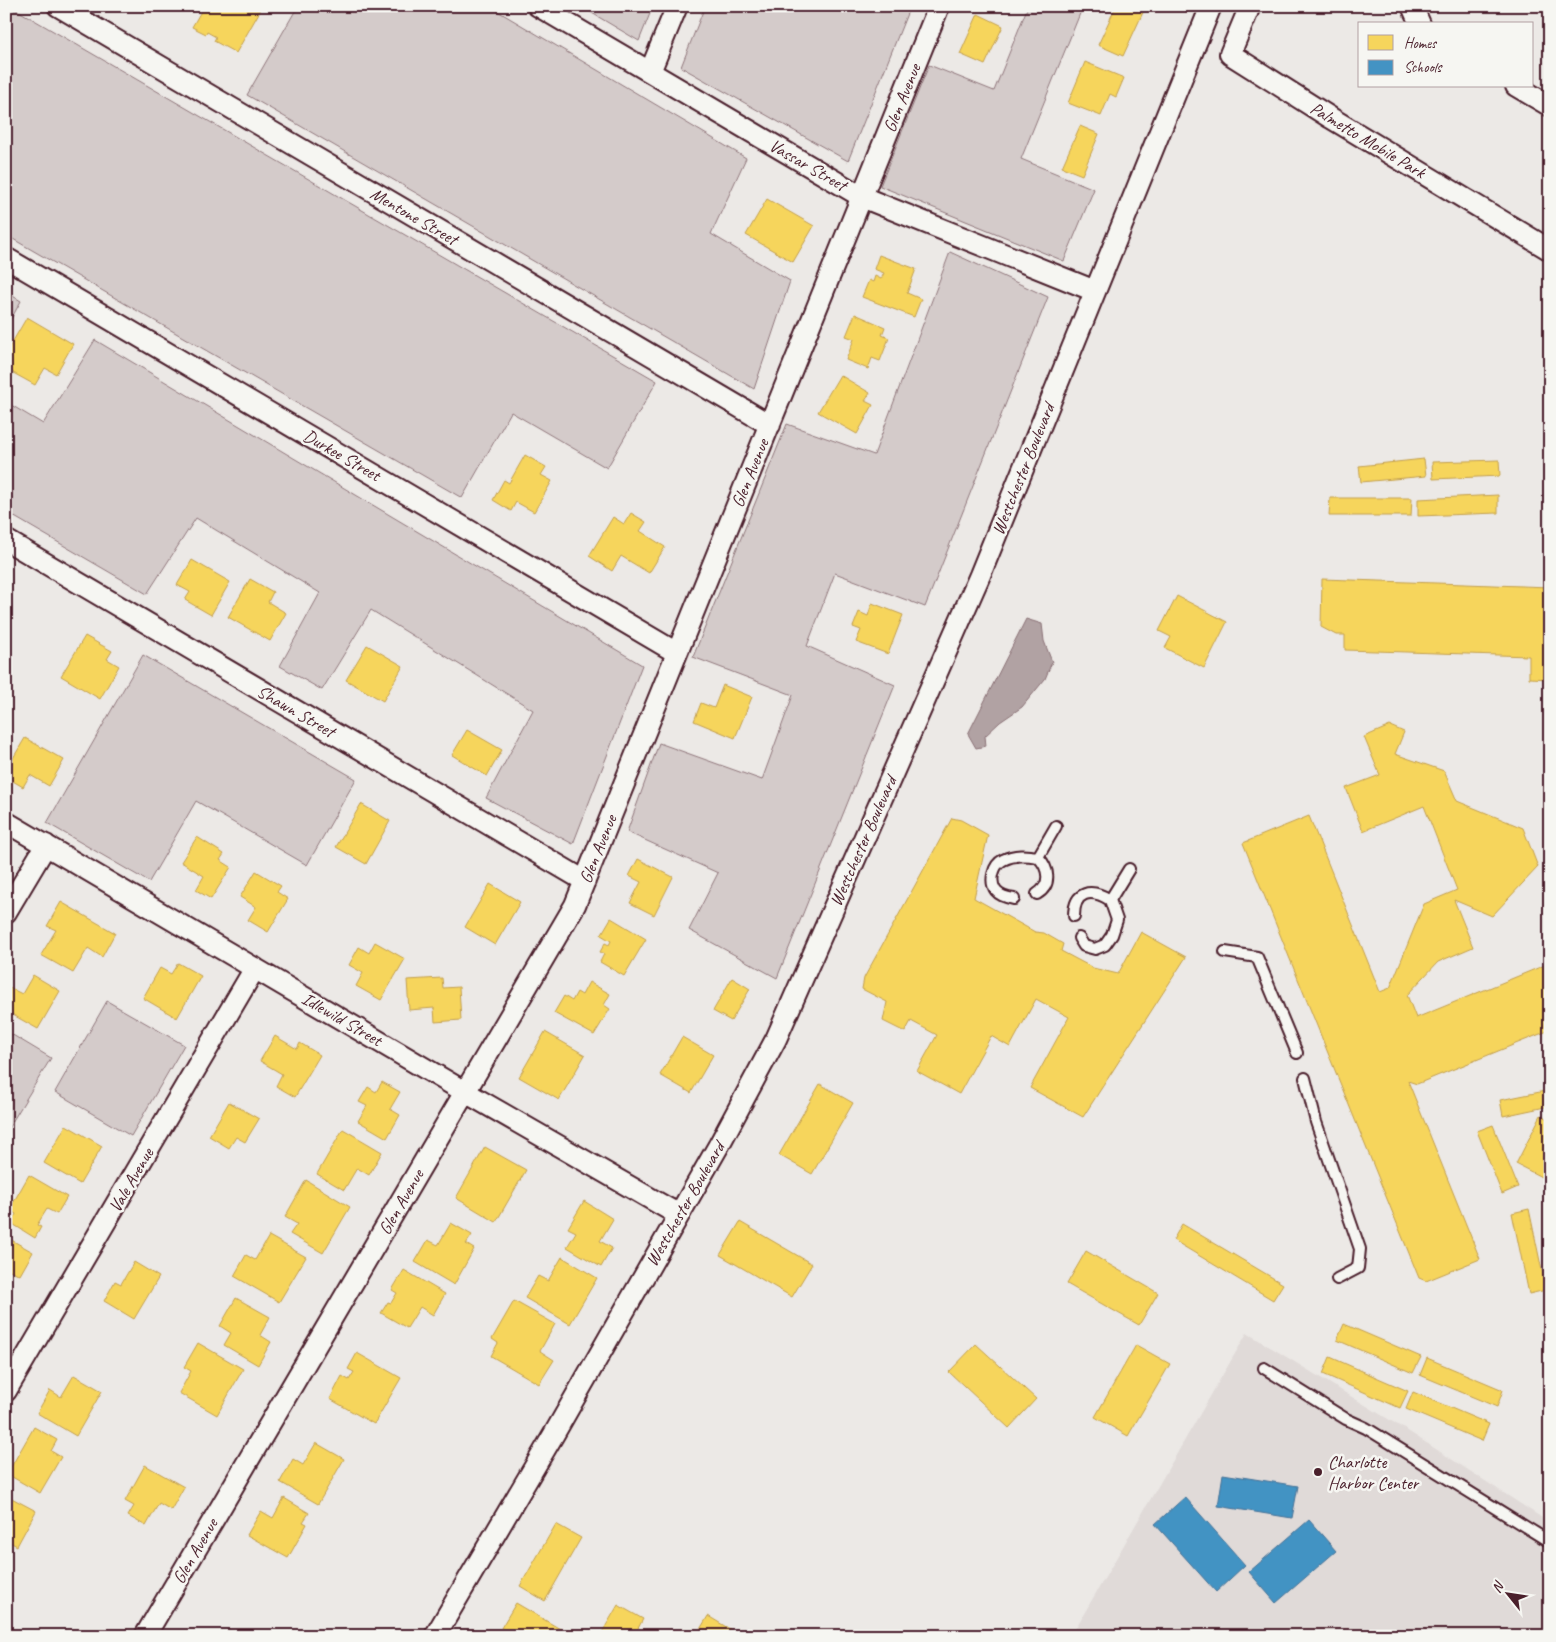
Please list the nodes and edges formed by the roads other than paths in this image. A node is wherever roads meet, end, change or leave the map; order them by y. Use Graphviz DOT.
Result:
graph roads {
  1 [pos="58,6"];
  2 [pos="538,6"];
  3 [pos="677,6"];
  4 [pos="939,6"];
  5 [pos="1211,6"];
  6 [pos="1250,6"];
  7 [pos="1412,6"];
  8 [pos="1419,22"];
  9 [pos="650,72"];
  10 [pos="1519,88"];
  11 [pos="1550,106"];
  12 [pos="862,197"];
  13 [pos="1550,250"];
  14 [pos="6,258"];
  15 [pos="1095,291"];
  16 [pos="770,425"];
  17 [pos="6,540"];
  18 [pos="677,653"];
  19 [pos="6,822"];
  20 [pos="1056,826"];
  21 [pos="46,845"];
  22 [pos="1038,857"];
  23 [pos="1129,869"];
  24 [pos="585,881"];
  25 [pos="1037,894"];
  26 [pos="1014,899"];
  27 [pos="1110,900"];
  28 [pos="6,912"];
  29 [pos="1074,916"];
  30 [pos="1079,938"];
  31 [pos="1226,952"];
  32 [pos="255,968"];
  33 [pos="1297,1053"];
  34 [pos="1305,1078"];
  35 [pos="465,1092"];
  36 [pos="679,1215"];
  37 [pos="1337,1279"];
  38 [pos="1264,1368"];
  39 [pos="6,1392"];
  40 [pos="1550,1542"];
  41 [pos="145,1636"];
  42 [pos="435,1636"];
  1 -- 16 [label="street, Mentone Street"];
  2 -- 9 [label="street, Vassar Street"];
  3 -- 9 [label="street"];
  4 -- 12 [label="street, Glen Avenue"];
  5 -- 15 [label="street, Westchester Boulevard"];
  6 -- 13 [label="street, Palmetto Mobile Park"];
  7 -- 8 [label="street"];
  9 -- 12 [label="street, Vassar Street"];
  10 -- 11 [label="street"];
  12 -- 15 [label="street, Vassar Street"];
  12 -- 16 [label="street, Glen Avenue"];
  14 -- 18 [label="street, Durkee Street"];
  15 -- 36 [label="street, Westchester Boulevard"];
  16 -- 18 [label="street, Glen Avenue"];
  17 -- 24 [label="street, Shawn Street"];
  18 -- 24 [label="street, Glen Avenue"];
  19 -- 21 [label="street, Idlewild Street"];
  20 -- 22 [label="lane"];
  21 -- 28 [label="street"];
  21 -- 32 [label="street, Idlewild Street"];
  22 -- 25 [label="lane"];
  22 -- 26 [label="lane"];
  23 -- 27 [label="lane"];
  24 -- 35 [label="street, Glen Avenue"];
  27 -- 29 [label="lane"];
  27 -- 30 [label="lane"];
  31 -- 33 [label="lane"];
  32 -- 35 [label="street, Idlewild Street"];
  32 -- 39 [label="street, Vale Avenue"];
  34 -- 37 [label="lane"];
  35 -- 36 [label="street, Idlewild Street"];
  35 -- 41 [label="street, Glen Avenue"];
  36 -- 42 [label="street, Westchester Boulevard"];
  38 -- 40 [label="lane"];
}
